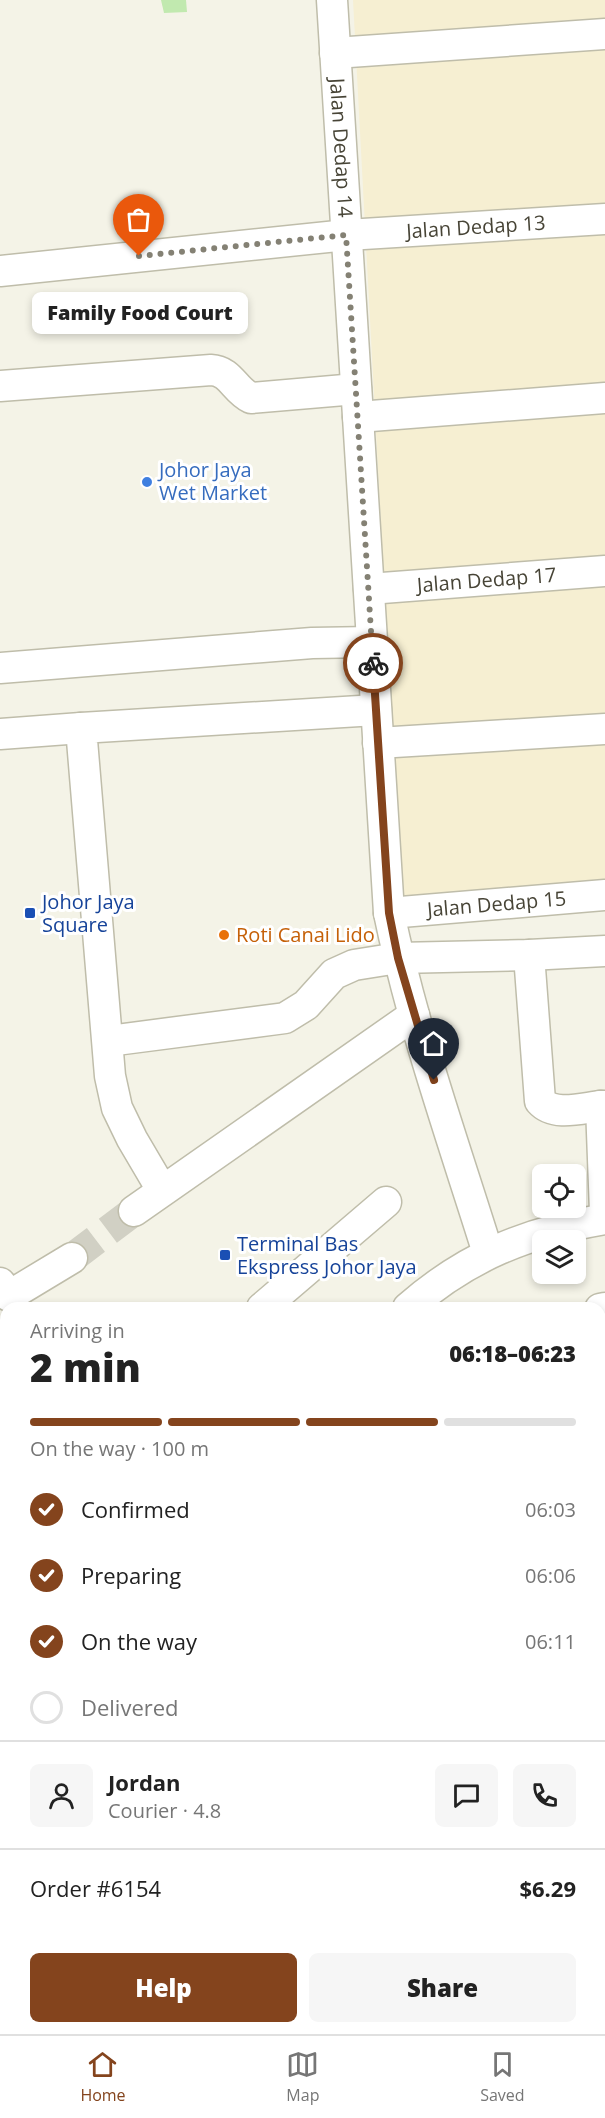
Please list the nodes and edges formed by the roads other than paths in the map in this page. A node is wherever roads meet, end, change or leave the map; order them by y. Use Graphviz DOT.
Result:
graph roads {
  1 [pos="332,0"];
  2 [pos="605,34"];
  3 [pos="335,53"];
  4 [pos="605,219"];
  5 [pos="346,235"];
  6 [pos="0,271"];
  7 [pos="0,386"];
  8 [pos="605,398"];
  9 [pos="357,403"];
  10 [pos="605,571"];
  11 [pos="369,589"];
  12 [pos="372,642"];
  13 [pos="0,668"];
  14 [pos="376,710"];
  15 [pos="81,728"];
  16 [pos="605,729"];
  17 [pos="0,734"];
  18 [pos="378,743"];
  19 [pos="605,895"];
  20 [pos="389,913"];
  21 [pos="605,951"];
  22 [pos="529,956"];
  23 [pos="398,958"];
  24 [pos="414,1015"];
  25 [pos="108,1041"];
  26 [pos="603,1106"];
  27 [pos="162,1190"];
  28 [pos="386,1202"];
  29 [pos="134,1211"];
  30 [pos="605,1212"];
  31 [pos="605,1219"];
  32 [pos="488,1253"];
  33 [pos="72,1258"];
  34 [pos="8,1296"];
  35 [pos="269,1302"];
  36 [pos="416,1302"];
  1 -- 3 [label="street, Jalan Dedap 14"];
  2 -- 3 [label="street"];
  3 -- 5 [label="street, Jalan Dedap 14"];
  4 -- 5 [label="street, Jalan Dedap 13"];
  5 -- 6 [label="street, Jalan Dedap 13"];
  5 -- 9 [label="street, Jalan Dedap 14"];
  7 -- 9 [label="street"];
  8 -- 9 [label="street"];
  9 -- 11 [label="street, Jalan Dedap 14"];
  10 -- 11 [label="street, Jalan Dedap 17"];
  11 -- 12 [label="street, Jalan Dedap 14"];
  12 -- 13 [label="street"];
  12 -- 14 [label="street, Jalan Dedap 14"];
  14 -- 15 [label="street"];
  14 -- 18 [label="street, Jalan Dedap 14"];
  15 -- 17 [label="street"];
  15 -- 25 [label="street"];
  16 -- 18 [label="street"];
  18 -- 20 [label="street, Jalan Dedap 14"];
  19 -- 20 [label="street, Jalan Dedap 15"];
  20 -- 23 [label="street, Jalan Dedap 14"];
  21 -- 22 [label="street"];
  22 -- 23 [label="street"];
  22 -- 26 [label="street"];
  23 -- 24 [label="street, Jalan Dedap 14"];
  23 -- 25 [label="street"];
  24 -- 27 [label="street"];
  24 -- 32 [label="street, Jalan Dedap 14"];
  25 -- 27 [label="street"];
  26 -- 30 [label="street"];
  27 -- 29 [label="street"];
  28 -- 35 [label="street"];
  31 -- 32 [label="street"];
  32 -- 36 [label="street"];
  33 -- 34 [label="street"];
}
